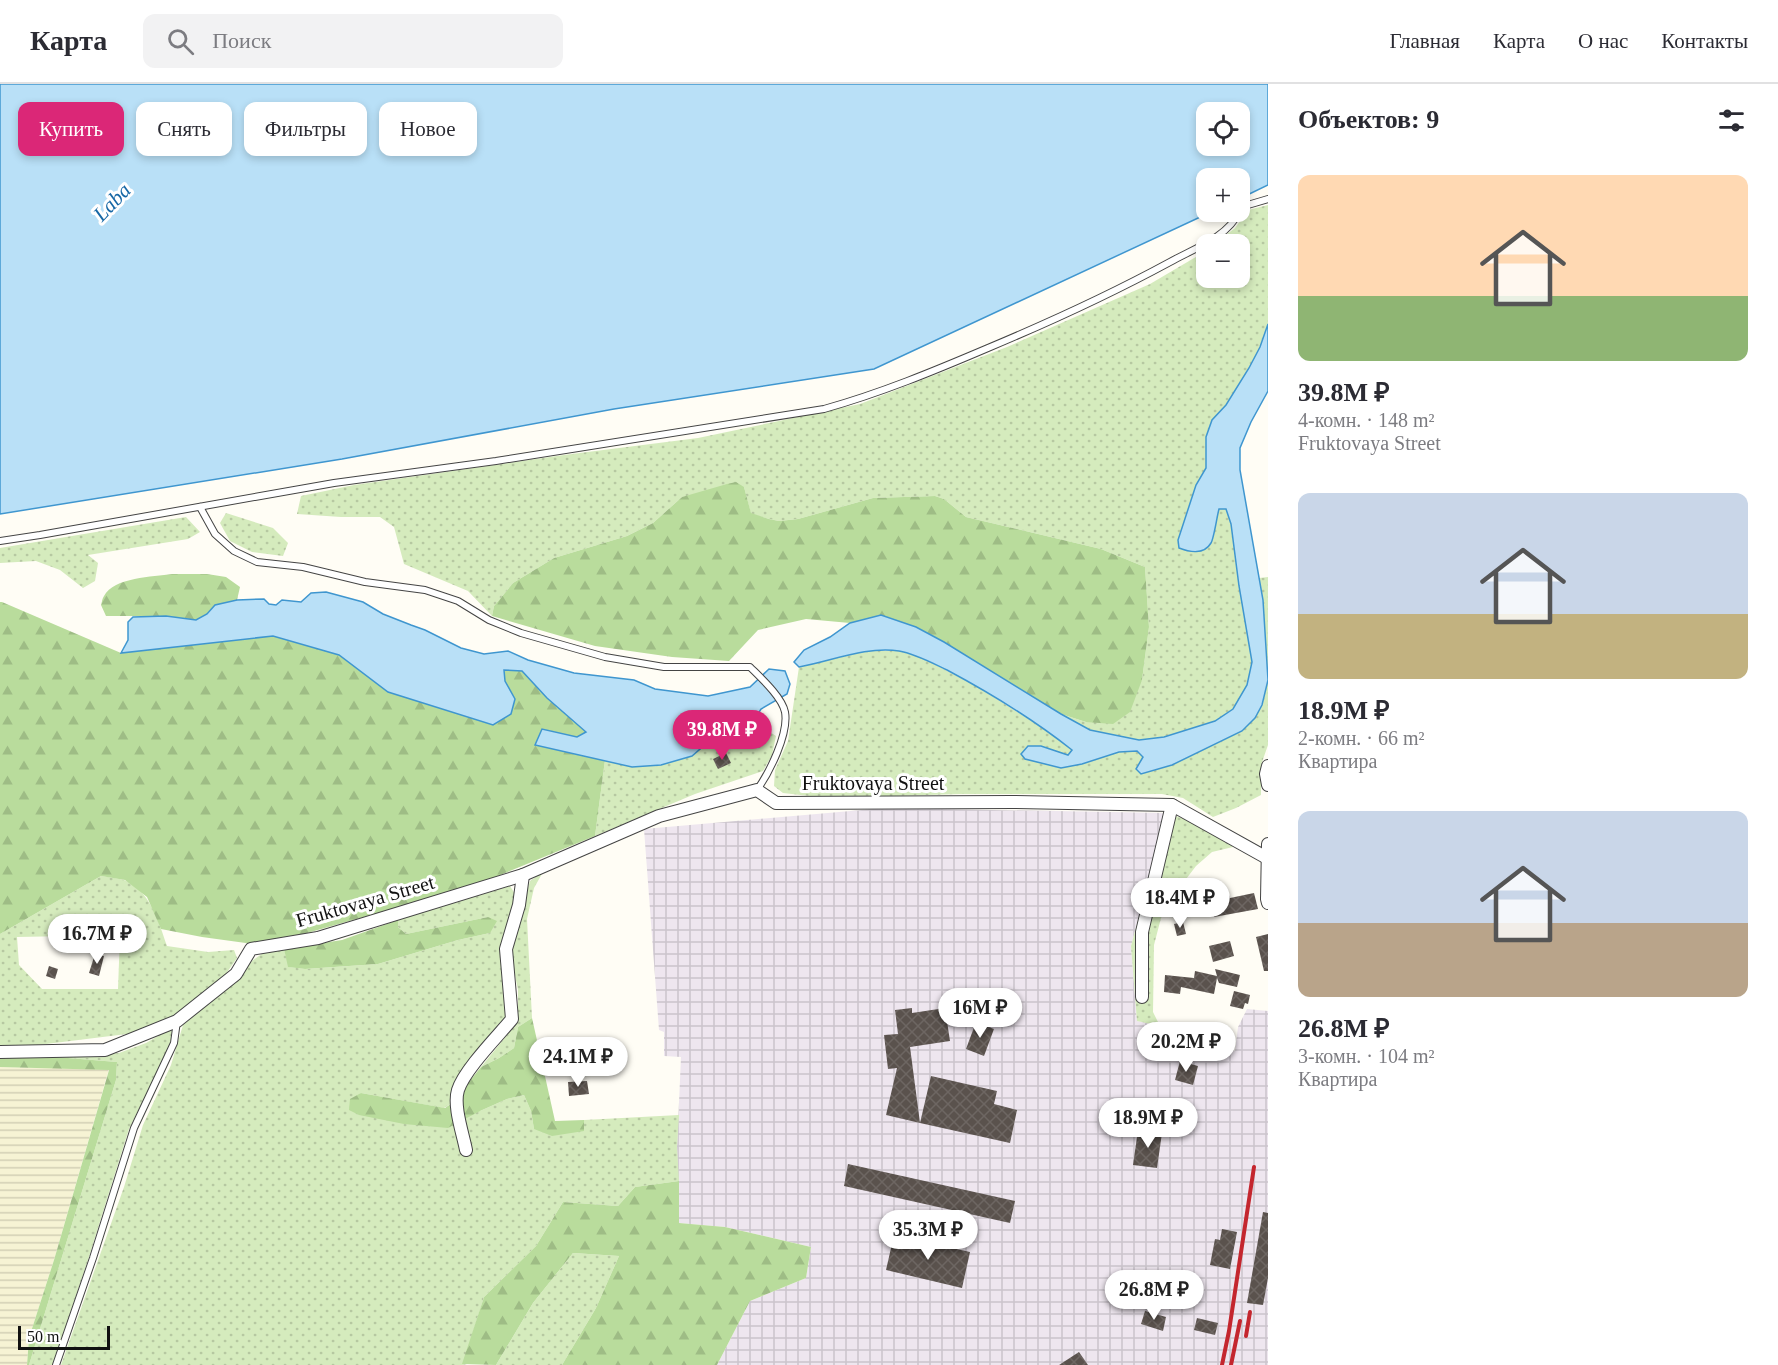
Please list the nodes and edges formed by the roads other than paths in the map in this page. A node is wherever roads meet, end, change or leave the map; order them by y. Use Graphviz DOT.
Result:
graph roads {
  1 [pos="1268,199"];
  2 [pos="1250,204"];
  3 [pos="1233,222"];
  4 [pos="200,507"];
  5 [pos="0,541"];
  6 [pos="1268,766"];
  7 [pos="1268,785"];
  8 [pos="757,790"];
  9 [pos="1172,805"];
  10 [pos="1268,844"];
  11 [pos="1267,858"];
  12 [pos="523,875"];
  13 [pos="1268,903"];
  14 [pos="1142,997"];
  15 [pos="177,1022"];
  16 [pos="0,1052"];
  17 [pos="466,1150"];
  18 [pos="56,1365"];
  1 -- 2 [label="lane"];
  3 -- 4 [label="lane"];
  4 -- 5 [label="lane"];
  4 -- 8 [label="lane"];
  6 -- 7 [label="street"];
  8 -- 9 [label="street, Fruktovaya Street"];
  8 -- 12 [label="street, Fruktovaya Street"];
  9 -- 11 [label="street, Fruktovaya Street"];
  9 -- 14 [label="street"];
  10 -- 11 [label="street"];
  11 -- 13 [label="street"];
  12 -- 15 [label="street, Fruktovaya Street"];
  12 -- 17 [label="street"];
  15 -- 16 [label="street, Fruktovaya Street"];
  15 -- 18 [label="lane"];
}
